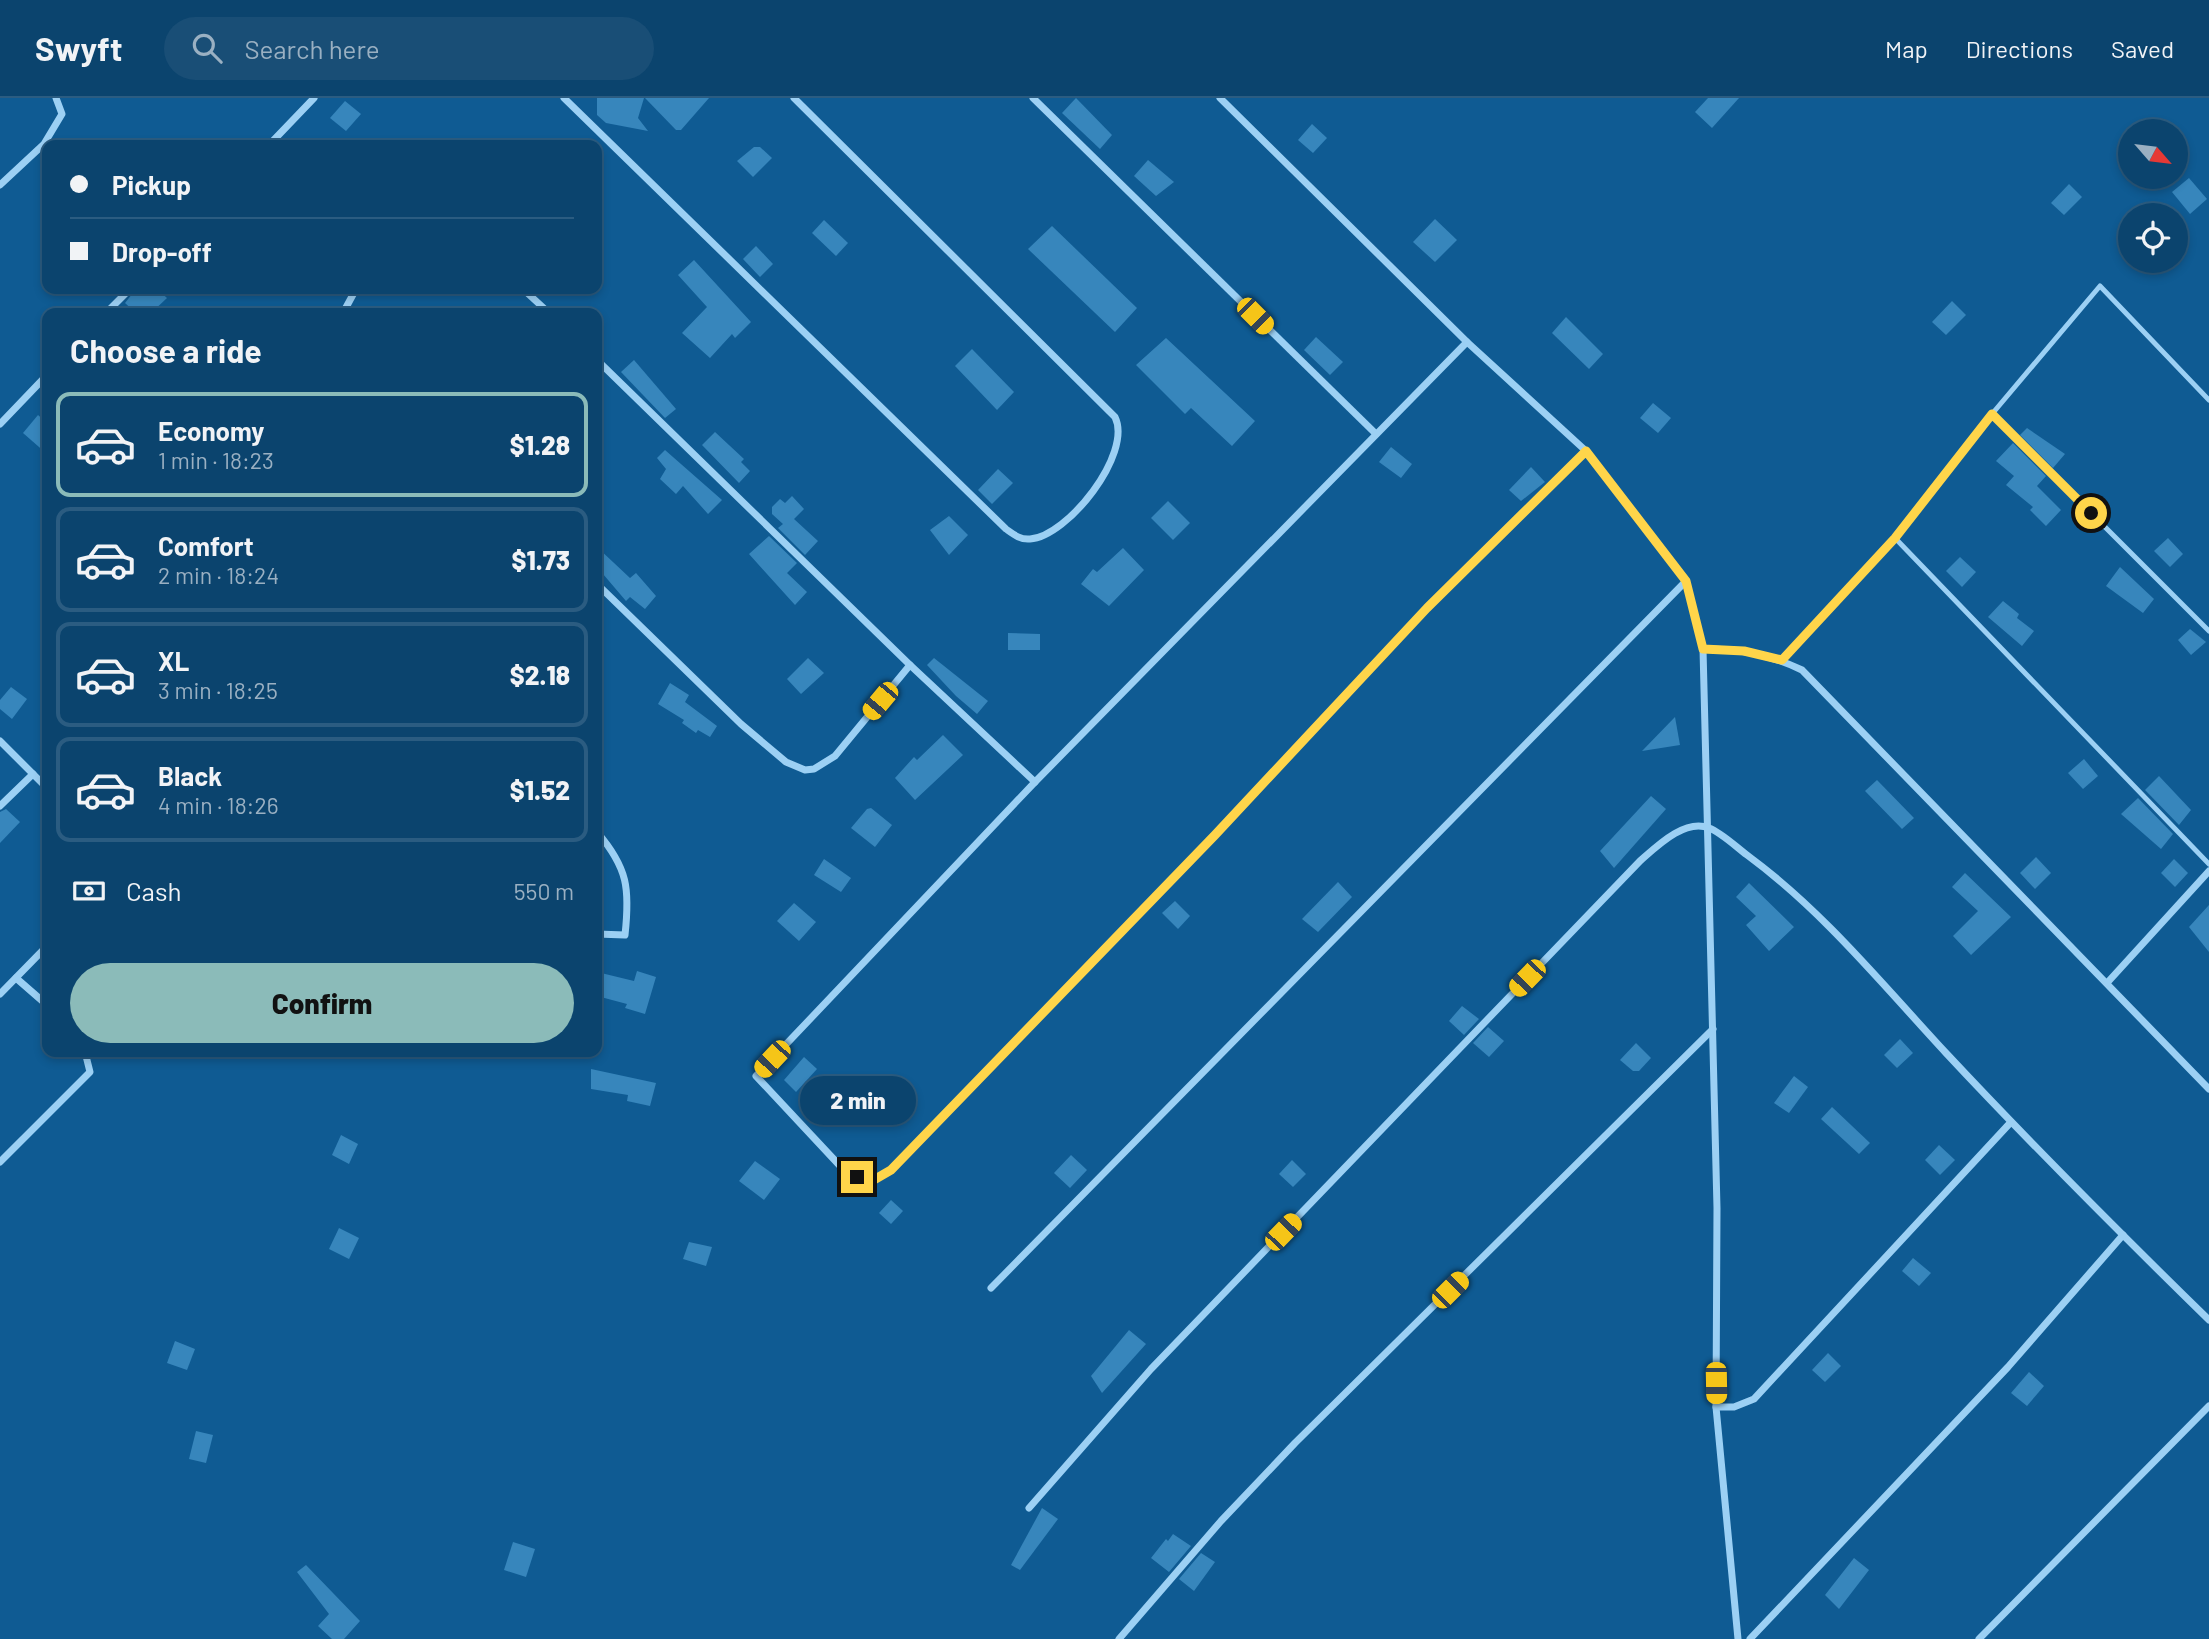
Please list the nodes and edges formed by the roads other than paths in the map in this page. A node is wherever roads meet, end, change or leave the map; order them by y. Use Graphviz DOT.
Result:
graph roads {
  1 [pos="56,98"];
  2 [pos="314,98"];
  3 [pos="565,98"];
  4 [pos="794,98"];
  5 [pos="1033,98"];
  6 [pos="1220,98"];
  7 [pos="45,140"];
  8 [pos="273,140"];
  9 [pos="42,143"];
  10 [pos="0,185"];
  11 [pos="125,294"];
  12 [pos="528,294"];
  13 [pos="111,308"];
  14 [pos="544,308"];
  15 [pos="1467,342"];
  16 [pos="602,365"];
  17 [pos="42,379"];
  18 [pos="2209,400"];
  19 [pos="1992,414"];
  20 [pos="0,424"];
  21 [pos="1376,434"];
  22 [pos="1586,451"];
  23 [pos="1895,538"];
  24 [pos="1686,581"];
  25 [pos="602,589"];
  26 [pos="2209,631"];
  27 [pos="1703,649"];
  28 [pos="1782,660"];
  29 [pos="910,665"];
  30 [pos="0,741"];
  31 [pos="33,774"];
  32 [pos="1035,782"];
  33 [pos="42,783"];
  34 [pos="0,806"];
  35 [pos="1710,828"];
  36 [pos="602,838"];
  37 [pos="2209,864"];
  38 [pos="2209,871"];
  39 [pos="602,934"];
  40 [pos="42,951"];
  41 [pos="16,978"];
  42 [pos="2106,983"];
  43 [pos="0,994"];
  44 [pos="42,1001"];
  45 [pos="1713,1029"];
  46 [pos="86,1057"];
  47 [pos="2209,1089"];
  48 [pos="2011,1122"];
  49 [pos="0,1162"];
  50 [pos="2123,1236"];
  51 [pos="991,1288"];
  52 [pos="2209,1320"];
  53 [pos="2209,1406"];
  54 [pos="1716,1407"];
  55 [pos="1029,1508"];
  56 [pos="1119,1639"];
  57 [pos="1738,1639"];
  58 [pos="1750,1639"];
  59 [pos="1979,1639"];
  1 -- 7 [label="street"];
  2 -- 8 [label="street"];
  3 -- 4 [label="street"];
  5 -- 21 [label="street"];
  6 -- 15 [label="street"];
  9 -- 10 [label="street"];
  11 -- 13 [label="street"];
  12 -- 14 [label="street"];
  15 -- 21 [label="street"];
  15 -- 22 [label="street"];
  16 -- 29 [label="street"];
  17 -- 20 [label="street"];
  18 -- 19 [label="lane"];
  19 -- 23 [label="lane"];
  19 -- 26 [label="lane"];
  21 -- 32 [label="street"];
  22 -- 24 [label="street"];
  22 -- 32 [label="street"];
  23 -- 28 [label="lane"];
  23 -- 37 [label="lane"];
  24 -- 27 [label="street"];
  24 -- 51 [label="street"];
  25 -- 29 [label="street"];
  27 -- 28 [label="street"];
  27 -- 35 [label="street"];
  28 -- 42 [label="street"];
  29 -- 32 [label="street"];
  30 -- 31 [label="street"];
  31 -- 33 [label="street"];
  31 -- 34 [label="street"];
  35 -- 45 [label="street"];
  35 -- 48 [label="street"];
  35 -- 55 [label="street"];
  36 -- 39 [label="street"];
  38 -- 42 [label="street"];
  40 -- 41 [label="street"];
  41 -- 43 [label="street"];
  41 -- 44 [label="street"];
  42 -- 47 [label="street"];
  45 -- 54 [label="street"];
  45 -- 56 [label="street"];
  46 -- 49 [label="street"];
  48 -- 50 [label="street"];
  48 -- 54 [label="street"];
  50 -- 52 [label="street"];
  50 -- 58 [label="street"];
  53 -- 59 [label="street"];
  54 -- 57 [label="street"];
}
